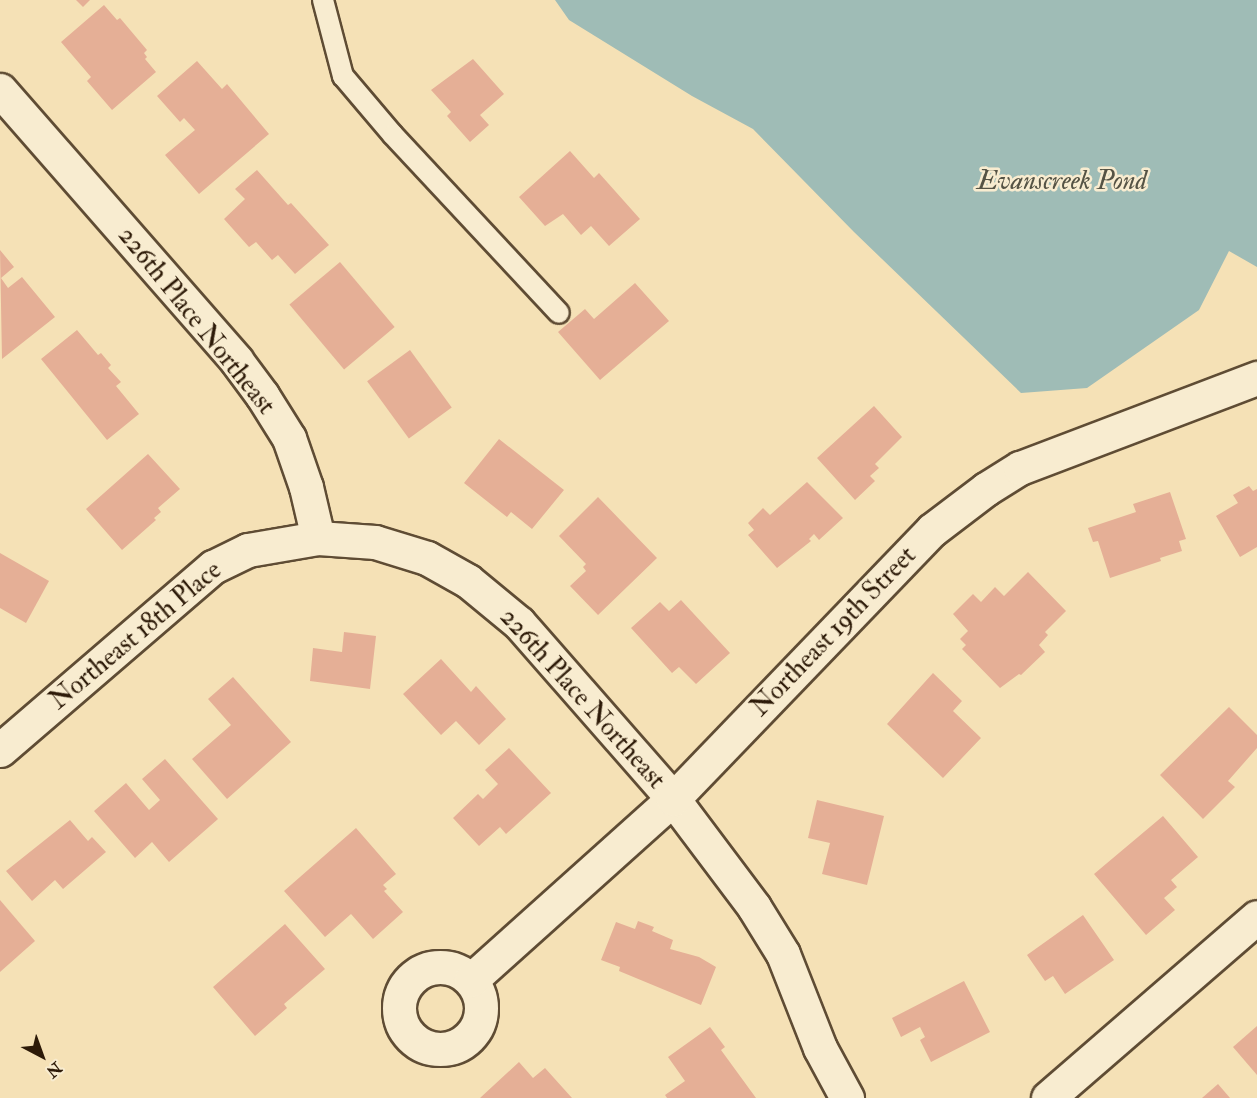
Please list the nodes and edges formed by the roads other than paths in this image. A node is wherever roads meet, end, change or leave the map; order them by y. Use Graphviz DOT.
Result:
graph roads {
  1 [pos="323,0"];
  2 [pos="0,90"];
  3 [pos="559,313"];
  4 [pos="1257,378"];
  5 [pos="318,538"];
  6 [pos="0,750"];
  7 [pos="673,800"];
  8 [pos="1257,917"];
  9 [pos="471,980"];
  10 [pos="847,1098"];
  11 [pos="1048,1098"];
  1 -- 3 [label="lane"];
  2 -- 5 [label="street, 226th Place Northeast"];
  4 -- 7 [label="street, Northeast 19th Street"];
  5 -- 6 [label="street, Northeast 18th Place"];
  5 -- 7 [label="street, 226th Place Northeast"];
  7 -- 9 [label="street, Northeast 19th Street"];
  7 -- 10 [label="street, 226th Place Northeast"];
  8 -- 11 [label="street"];
}
